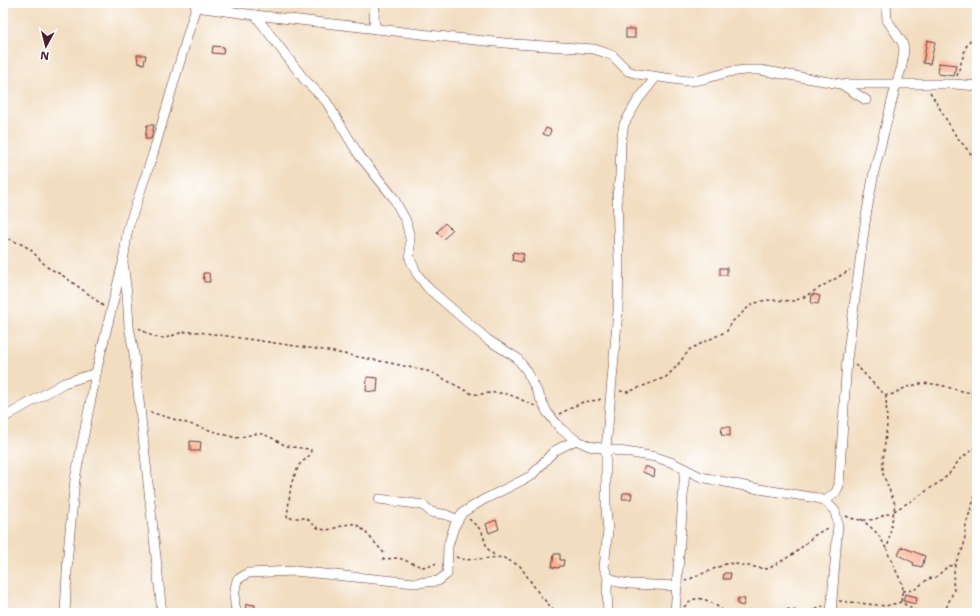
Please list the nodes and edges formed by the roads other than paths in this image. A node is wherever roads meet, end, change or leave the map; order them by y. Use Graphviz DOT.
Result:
graph roads {
  1 [pos="375,3"];
  2 [pos="886,3"];
  3 [pos="196,5"];
  4 [pos="255,15"];
  5 [pos="376,29"];
  6 [pos="656,77"];
  7 [pos="841,84"];
  8 [pos="896,85"];
  9 [pos="977,86"];
  10 [pos="866,100"];
  11 [pos="123,262"];
  12 [pos="96,374"];
  13 [pos="3,418"];
  14 [pos="576,440"];
  15 [pos="606,449"];
  16 [pos="685,469"];
  17 [pos="379,499"];
  18 [pos="825,500"];
  19 [pos="460,517"];
  20 [pos="608,577"];
  21 [pos="677,585"];
  22 [pos="678,611"];
  23 [pos="65,613"];
  24 [pos="162,613"];
  25 [pos="237,613"];
  26 [pos="608,613"];
  27 [pos="832,613"];
  1 -- 5 [label="street"];
  2 -- 8 [label="street"];
  3 -- 4 [label="street"];
  3 -- 11 [label="street"];
  4 -- 5 [label="street"];
  4 -- 14 [label="street"];
  5 -- 6 [label="street"];
  6 -- 7 [label="street"];
  6 -- 15 [label="street"];
  7 -- 8 [label="street"];
  7 -- 10 [label="street"];
  8 -- 9 [label="street"];
  8 -- 18 [label="street"];
  11 -- 12 [label="street"];
  11 -- 24 [label="street"];
  12 -- 13 [label="street"];
  12 -- 23 [label="street"];
  14 -- 15 [label="street"];
  14 -- 19 [label="street"];
  15 -- 16 [label="street"];
  15 -- 20 [label="street"];
  16 -- 18 [label="street"];
  16 -- 21 [label="street"];
  17 -- 19 [label="street"];
  18 -- 27 [label="street"];
  19 -- 25 [label="street"];
  20 -- 21 [label="street"];
  20 -- 26 [label="street"];
  21 -- 22 [label="street"];
}
